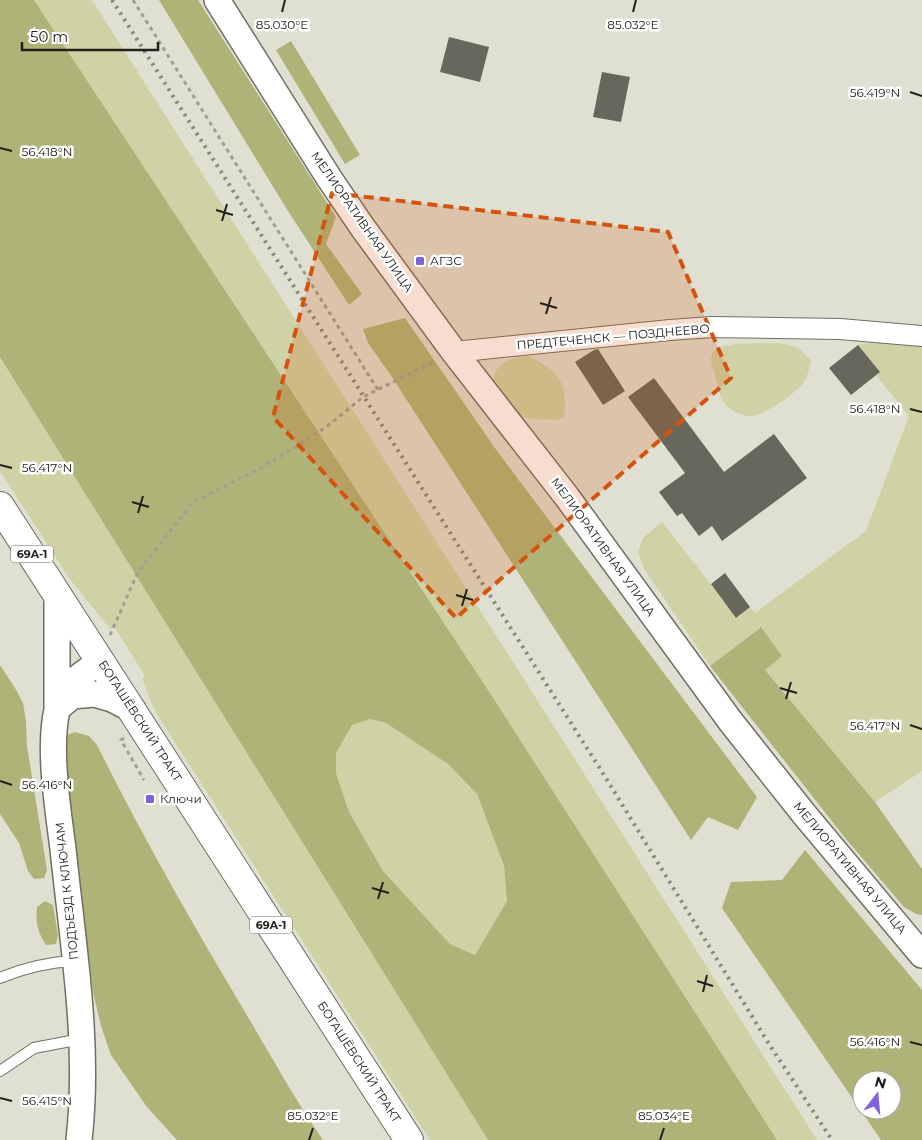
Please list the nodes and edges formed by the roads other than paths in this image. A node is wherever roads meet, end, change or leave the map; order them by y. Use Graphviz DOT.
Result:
graph roads {
  1 [pos="217,0"];
  2 [pos="922,336"];
  3 [pos="454,352"];
  4 [pos="2,513"];
  5 [pos="57,594"];
  6 [pos="101,661"];
  7 [pos="57,709"];
  8 [pos="133,710"];
  9 [pos="922,954"];
  10 [pos="75,962"];
  11 [pos="0,978"];
  12 [pos="82,1039"];
  13 [pos="0,1071"];
  14 [pos="79,1140"];
  15 [pos="409,1140"];
  1 -- 3 [label="street, МЕЛИОРАТИВНАЯ УЛИЦА"];
  2 -- 3 [label="street, ПРЕДТЕЧЕНСК — ПОЗДНЕЕВО"];
  3 -- 9 [label="street, МЕЛИОРАТИВНАЯ УЛИЦА"];
  4 -- 5 [label="main road, БОГАШЁВСКИЙ ТРАКТ / 69А-1"];
  5 -- 6 [label="main road, БОГАШЁВСКИЙ ТРАКТ / 69А-1"];
  5 -- 7 [label="street"];
  6 -- 7 [label="street, ПОДЪЕЗД К КЛЮЧАМ"];
  6 -- 8 [label="main road, БОГАШЁВСКИЙ ТРАКТ / 69А-1"];
  7 -- 8 [label="street"];
  7 -- 10 [label="street, ПОДЪЕЗД К КЛЮЧАМ"];
  8 -- 15 [label="main road, БОГАШЁВСКИЙ ТРАКТ / 69А-1"];
  10 -- 11 [label="lane"];
  10 -- 12 [label="street, ПОДЪЕЗД К КЛЮЧАМ"];
  12 -- 13 [label="lane"];
  12 -- 14 [label="street, ПОДЪЕЗД К КЛЮЧАМ"];
}
